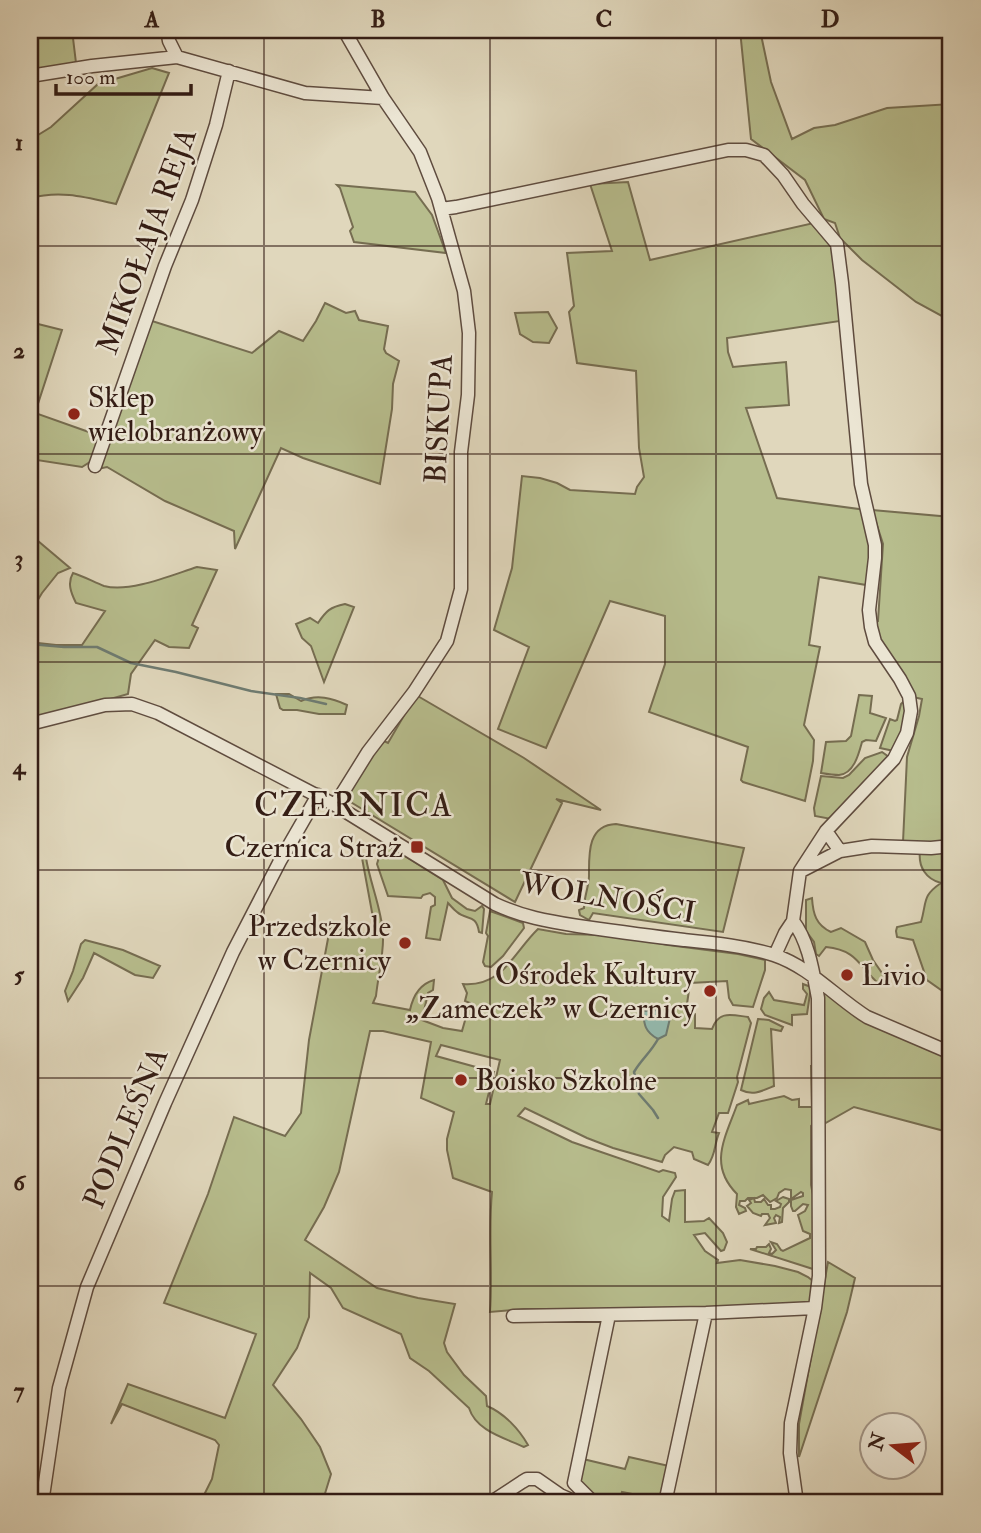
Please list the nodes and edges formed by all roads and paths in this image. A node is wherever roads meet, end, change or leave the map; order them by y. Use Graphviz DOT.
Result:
graph roads {
  1 [pos="167,30"];
  2 [pos="344,30"];
  3 [pos="177,57"];
  4 [pos="229,71"];
  5 [pos="30,76"];
  6 [pos="383,98"];
  7 [pos="441,209"];
  8 [pos="95,466"];
  9 [pos="30,724"];
  10 [pos="318,795"];
  11 [pos="335,805"];
  12 [pos="827,831"];
  13 [pos="951,846"];
  14 [pos="840,851"];
  15 [pos="800,872"];
  16 [pos="793,921"];
  17 [pos="775,955"];
  18 [pos="814,976"];
  19 [pos="951,1053"];
  20 [pos="815,1308"];
  21 [pos="706,1313"];
  22 [pos="609,1315"];
  23 [pos="513,1317"];
  24 [pos="574,1483"];
  25 [pos="560,1495"];
  26 [pos="42,1503"];
  27 [pos="490,1503"];
  28 [pos="578,1503"];
  29 [pos="594,1503"];
  30 [pos="665,1503"];
  31 [pos="797,1503"];
  1 -- 3 [label="street"];
  2 -- 6 [label="street, BISKUPA"];
  3 -- 4 [label="street"];
  3 -- 5 [label="street"];
  4 -- 6 [label="street"];
  4 -- 8 [label="street, MIKOŁAJA REJA"];
  6 -- 7 [label="street, BISKUPA"];
  7 -- 11 [label="street, BISKUPA"];
  7 -- 12 [label="street"];
  9 -- 10 [label="street, WOLNOŚCI"];
  10 -- 11 [label="street, WOLNOŚCI"];
  10 -- 26 [label="street, PODLEŚNA"];
  11 -- 17 [label="street, WOLNOŚCI"];
  12 -- 14 [label="street"];
  12 -- 15 [label="street"];
  13 -- 14 [label="street"];
  14 -- 15 [label="street"];
  15 -- 16 [label="street"];
  16 -- 17 [label="street"];
  16 -- 18 [label="street"];
  17 -- 18 [label="street, WOLNOŚCI"];
  18 -- 19 [label="street, WOLNOŚCI"];
  18 -- 20 [label="street"];
  20 -- 21 [label="street"];
  20 -- 31 [label="street"];
  21 -- 22 [label="street"];
  21 -- 30 [label="street"];
  22 -- 23 [label="street"];
  22 -- 24 [label="street"];
  24 -- 25 [label="street"];
  24 -- 29 [label="street"];
  25 -- 27 [label="street"];
  25 -- 28 [label="street"];
}
